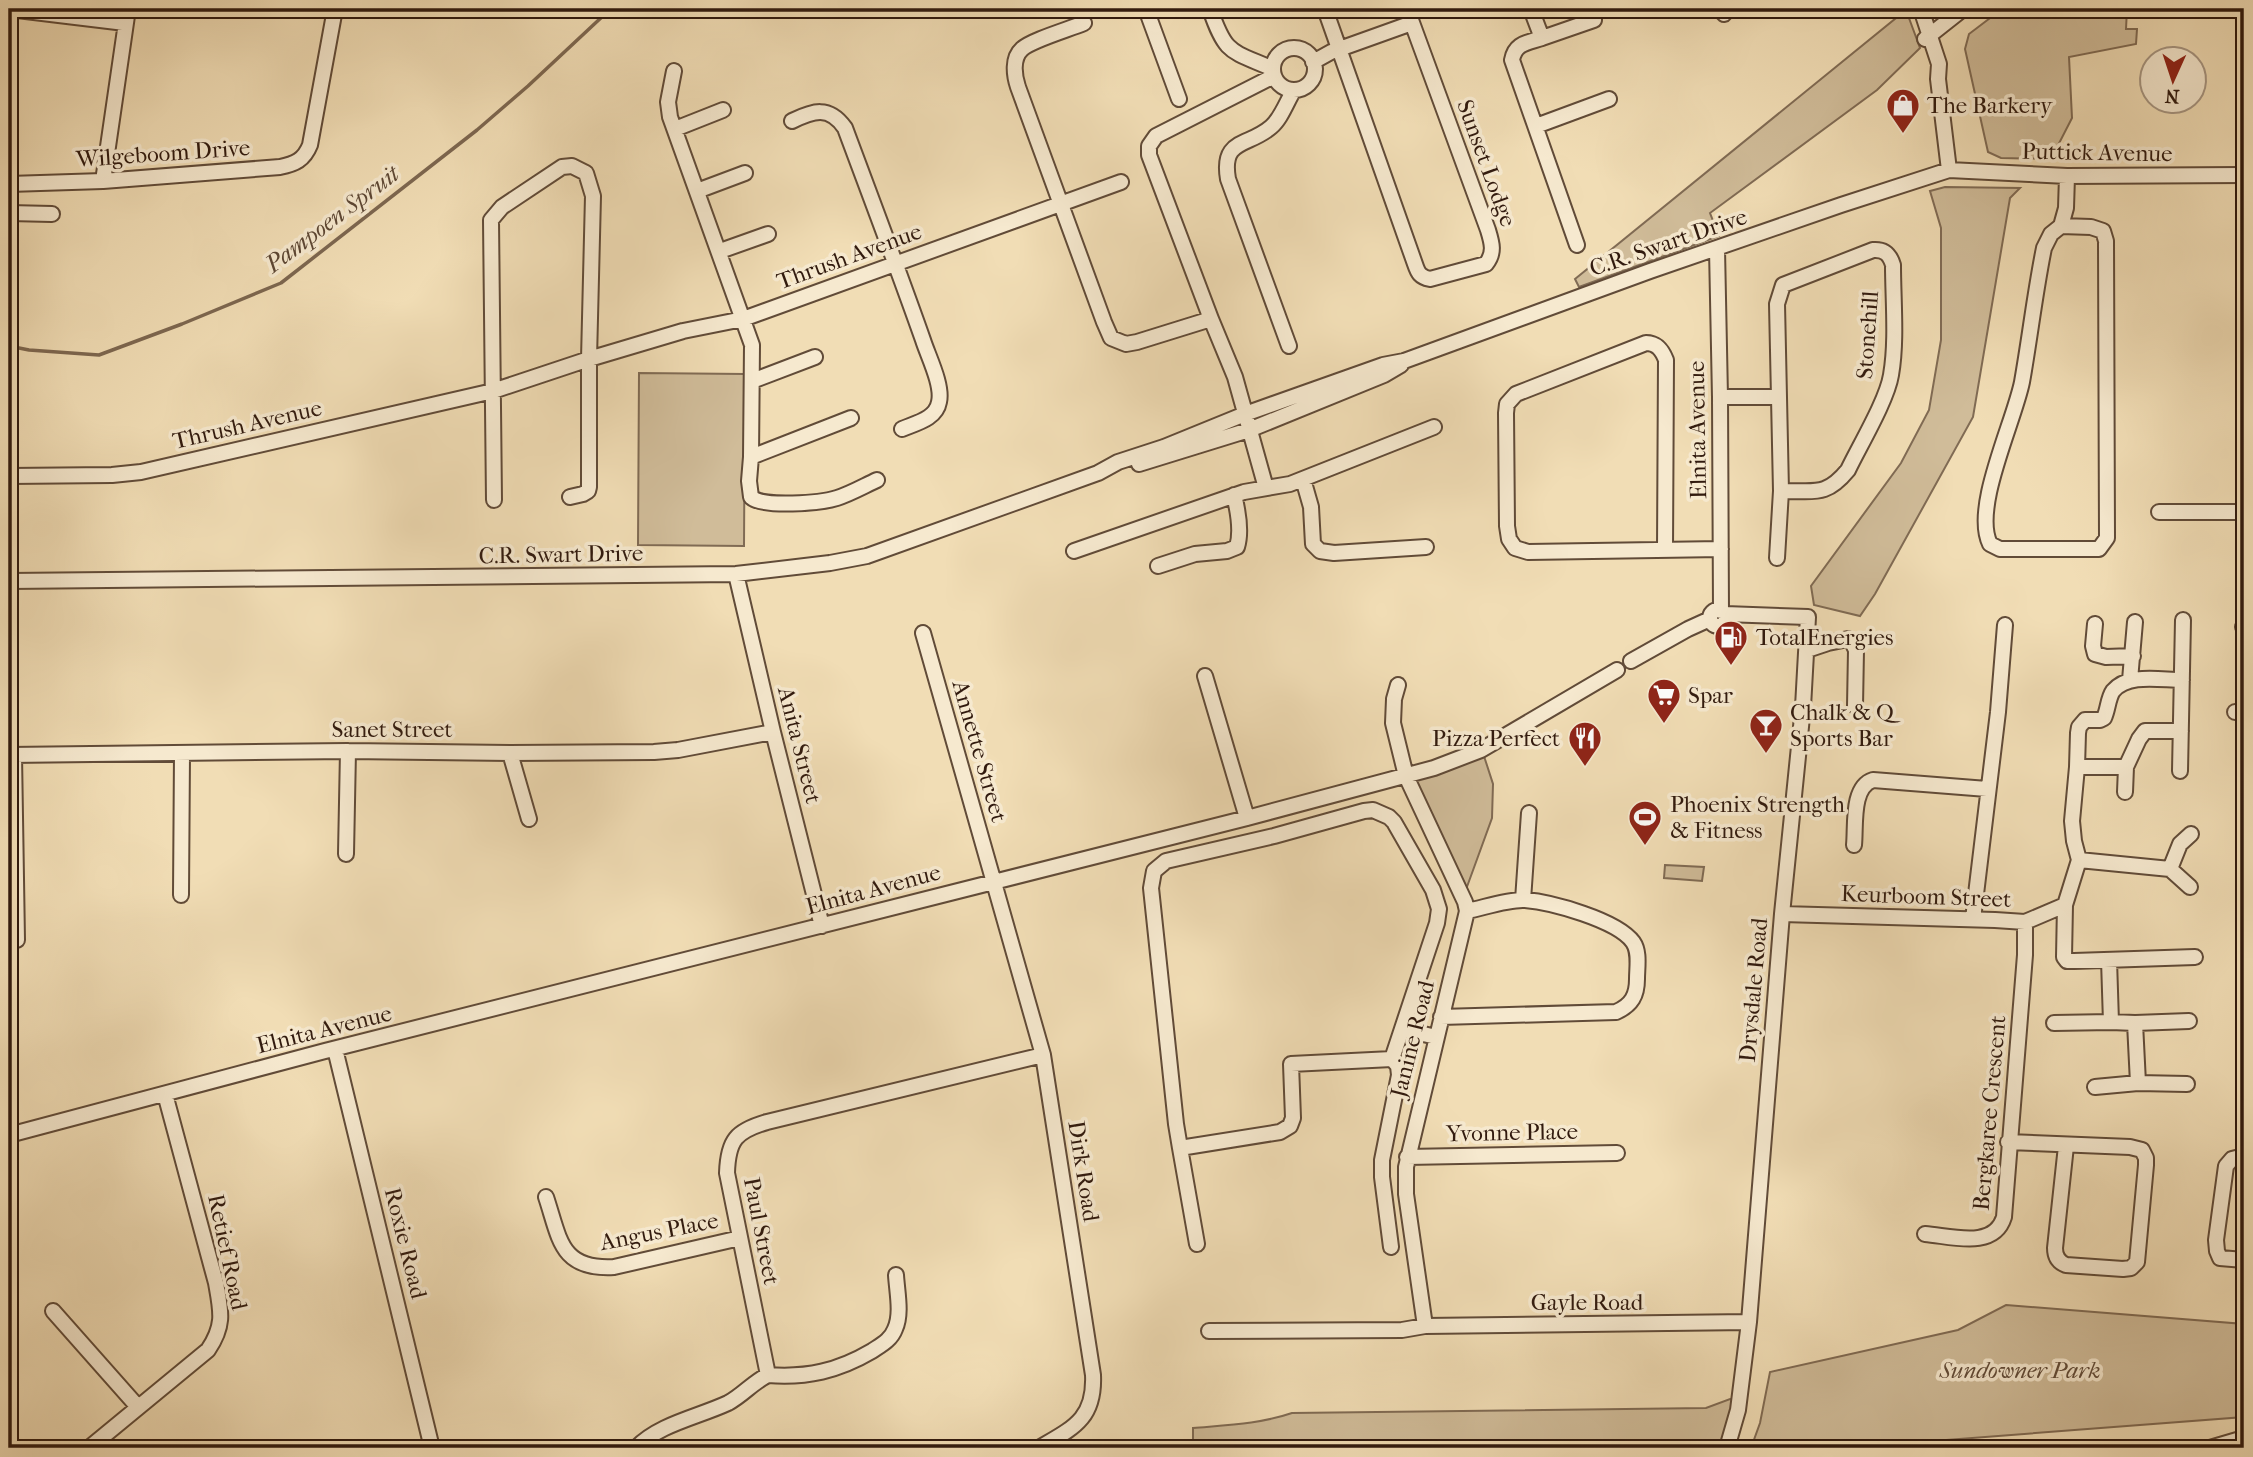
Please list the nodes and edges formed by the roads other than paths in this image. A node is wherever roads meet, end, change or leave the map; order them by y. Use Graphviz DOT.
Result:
graph roads {
  1 [pos="9,9"];
  2 [pos="335,9"];
  3 [pos="1146,9"];
  4 [pos="1210,9"];
  5 [pos="1325,9"];
  6 [pos="1531,9"];
  7 [pos="1914,9"];
  8 [pos="1921,9"];
  9 [pos="1933,9"];
  10 [pos="1951,9"];
  11 [pos="1963,9"];
  12 [pos="126,16"];
  13 [pos="1410,16"];
  14 [pos="1594,20"];
  15 [pos="1084,23"];
  16 [pos="1928,37"];
  17 [pos="1542,38"];
  18 [pos="1340,49"];
  19 [pos="1313,62"];
  20 [pos="674,71"];
  21 [pos="1273,72"];
  22 [pos="1294,90"];
  23 [pos="1179,99"];
  24 [pos="1609,99"];
  25 [pos="723,110"];
  26 [pos="792,121"];
  27 [pos="1536,126"];
  28 [pos="675,129"];
  29 [pos="1949,170"];
  30 [pos="745,173"];
  31 [pos="2244,175"];
  32 [pos="2067,176"];
  33 [pos="103,181"];
  34 [pos="1121,182"];
  35 [pos="9,184"];
  36 [pos="697,191"];
  37 [pos="1061,203"];
  38 [pos="9,212"];
  39 [pos="52,214"];
  40 [pos="2061,226"];
  41 [pos="768,234"];
  42 [pos="1577,245"];
  43 [pos="1717,249"];
  44 [pos="720,251"];
  45 [pos="895,263"];
  46 [pos="743,319"];
  47 [pos="1211,319"];
  48 [pos="1289,346"];
  49 [pos="816,357"];
  50 [pos="589,359"];
  51 [pos="1404,361"];
  52 [pos="752,381"];
  53 [pos="493,391"];
  54 [pos="1720,397"];
  55 [pos="1778,397"];
  56 [pos="1245,414"];
  57 [pos="851,418"];
  58 [pos="1434,428"];
  59 [pos="902,429"];
  60 [pos="1249,429"];
  61 [pos="751,457"];
  62 [pos="1098,473"];
  63 [pos="9,476"];
  64 [pos="1303,479"];
  65 [pos="877,480"];
  66 [pos="1266,488"];
  67 [pos="1781,491"];
  68 [pos="1234,495"];
  69 [pos="570,497"];
  70 [pos="494,500"];
  71 [pos="2159,512"];
  72 [pos="2244,512"];
  73 [pos="1426,547"];
  74 [pos="1721,549"];
  75 [pos="1665,550"];
  76 [pos="1074,551"];
  77 [pos="1777,558"];
  78 [pos="1158,566"];
  79 [pos="736,574"];
  80 [pos="9,581"];
  81 [pos="1719,615"];
  82 [pos="2183,620"];
  83 [pos="2134,622"];
  84 [pos="2095,624"];
  85 [pos="2005,625"];
  86 [pos="923,633"];
  87 [pos="1807,650"];
  88 [pos="2133,656"];
  89 [pos="1205,676"];
  90 [pos="2130,680"];
  91 [pos="2182,680"];
  92 [pos="1398,685"];
  93 [pos="1855,706"];
  94 [pos="2181,731"];
  95 [pos="773,732"];
  96 [pos="348,751"];
  97 [pos="510,753"];
  98 [pos="182,754"];
  99 [pos="11,755"];
  100 [pos="2077,767"];
  101 [pos="2126,767"];
  102 [pos="2180,771"];
  103 [pos="1406,776"];
  104 [pos="1987,789"];
  105 [pos="2126,792"];
  106 [pos="1529,813"];
  107 [pos="1247,818"];
  108 [pos="529,819"];
  109 [pos="2191,834"];
  110 [pos="1854,845"];
  111 [pos="346,854"];
  112 [pos="2079,860"];
  113 [pos="2170,869"];
  114 [pos="993,882"];
  115 [pos="2190,887"];
  116 [pos="181,895"];
  117 [pos="1523,900"];
  118 [pos="2065,905"];
  119 [pos="1467,911"];
  120 [pos="1782,914"];
  121 [pos="1973,919"];
  122 [pos="2025,922"];
  123 [pos="822,926"];
  124 [pos="17,940"];
  125 [pos="2196,957"];
  126 [pos="2109,960"];
  127 [pos="1441,1017"];
  128 [pos="2189,1021"];
  129 [pos="2111,1022"];
  130 [pos="2054,1023"];
  131 [pos="2135,1023"];
  132 [pos="1402,1029"];
  133 [pos="1436,1037"];
  134 [pos="335,1049"];
  135 [pos="1043,1055"];
  136 [pos="1392,1059"];
  137 [pos="2138,1083"];
  138 [pos="2187,1084"];
  139 [pos="2095,1087"];
  140 [pos="165,1094"];
  141 [pos="9,1135"];
  142 [pos="2008,1142"];
  143 [pos="2066,1146"];
  144 [pos="1180,1148"];
  145 [pos="1617,1153"];
  146 [pos="2244,1156"];
  147 [pos="1407,1157"];
  148 [pos="546,1197"];
  149 [pos="1925,1234"];
  150 [pos="740,1238"];
  151 [pos="1197,1244"];
  152 [pos="1391,1247"];
  153 [pos="2244,1260"];
  154 [pos="895,1275"];
  155 [pos="53,1311"];
  156 [pos="1749,1322"];
  157 [pos="1425,1326"];
  158 [pos="1209,1331"];
  159 [pos="768,1375"];
  160 [pos="138,1406"];
  161 [pos="2244,1438"];
  162 [pos="89,1448"];
  163 [pos="432,1448"];
  164 [pos="636,1448"];
  165 [pos="1039,1448"];
  166 [pos="1727,1448"];
  167 [pos="2210,1448"];
  1 -- 12 [label="street"];
  2 -- 33 [label="street, Wilgeboom Drive"];
  3 -- 23 [label="street"];
  4 -- 21 [label="street"];
  5 -- 18 [label="street, Sunset Lodge"];
  6 -- 17 [label="street"];
  7 -- 16 [label="street"];
  8 -- 16 [label="street"];
  9 -- 10 [label="street"];
  11 -- 16 [label="street"];
  12 -- 33 [label="street"];
  13 -- 18 [label="street, Sunset Lodge"];
  13 -- 18 [label="street, Sunset Lodge"];
  14 -- 17 [label="street"];
  15 -- 37 [label="street"];
  16 -- 29 [label="street"];
  17 -- 27 [label="street"];
  18 -- 19 [label="street, Sunset Lodge"];
  19 -- 21 [label="street"];
  19 -- 22 [label="street"];
  20 -- 28 [label="street"];
  21 -- 22 [label="street"];
  21 -- 47 [label="street"];
  22 -- 48 [label="street"];
  24 -- 27 [label="street"];
  25 -- 28 [label="street"];
  26 -- 45 [label="street"];
  27 -- 42 [label="street"];
  28 -- 36 [label="street"];
  29 -- 32 [label="street, Puttick Avenue"];
  29 -- 43 [label="street, C.R. Swart Drive"];
  30 -- 36 [label="street"];
  31 -- 32 [label="street, Puttick Avenue"];
  32 -- 40 [label="street"];
  33 -- 35 [label="street, Wilgeboom Drive"];
  34 -- 37 [label="street, Thrush Avenue"];
  36 -- 44 [label="street"];
  37 -- 45 [label="street, Thrush Avenue"];
  37 -- 47 [label="street"];
  38 -- 39 [label="street"];
  40 -- 40 [label="street"];
  41 -- 44 [label="street"];
  43 -- 51 [label="street, C.R. Swart Drive"];
  43 -- 54 [label="street, Elnita Avenue"];
  44 -- 46 [label="street"];
  45 -- 46 [label="street, Thrush Avenue"];
  45 -- 59 [label="street"];
  46 -- 50 [label="street, Thrush Avenue"];
  46 -- 52 [label="street"];
  47 -- 56 [label="street"];
  49 -- 52 [label="street"];
  50 -- 53 [label="street, Thrush Avenue"];
  50 -- 53 [label="street"];
  50 -- 69 [label="street"];
  51 -- 56 [label="street, C.R. Swart Drive"];
  51 -- 60 [label="street, C.R. Swart Drive"];
  52 -- 61 [label="street"];
  53 -- 63 [label="street, Thrush Avenue"];
  53 -- 70 [label="street"];
  54 -- 55 [label="street"];
  54 -- 74 [label="street, Elnita Avenue"];
  55 -- 67 [label="street, Stonehill"];
  55 -- 67 [label="street, Stonehill"];
  56 -- 60 [label="street"];
  56 -- 62 [label="street, C.R. Swart Drive"];
  57 -- 61 [label="street"];
  58 -- 64 [label="street"];
  60 -- 62 [label="street, C.R. Swart Drive"];
  60 -- 66 [label="street"];
  61 -- 65 [label="street"];
  62 -- 79 [label="street, C.R. Swart Drive"];
  64 -- 66 [label="street"];
  64 -- 73 [label="street"];
  66 -- 68 [label="street"];
  67 -- 77 [label="street"];
  68 -- 76 [label="street"];
  68 -- 78 [label="street"];
  71 -- 72 [label="street"];
  74 -- 75 [label="street"];
  74 -- 81 [label="street, Elnita Avenue"];
  75 -- 75 [label="street"];
  79 -- 80 [label="street, C.R. Swart Drive"];
  79 -- 95 [label="street, Anita Street"];
  81 -- 87 [label="street, Drysdale Road"];
  81 -- 103 [label="street, Elnita Avenue"];
  82 -- 91 [label="street"];
  83 -- 88 [label="street"];
  84 -- 88 [label="street"];
  85 -- 104 [label="street"];
  86 -- 114 [label="street, Annette Street"];
  87 -- 93 [label="street"];
  87 -- 120 [label="street, Drysdale Road"];
  88 -- 90 [label="street"];
  89 -- 107 [label="street"];
  90 -- 91 [label="street"];
  90 -- 100 [label="street"];
  91 -- 94 [label="street"];
  92 -- 103 [label="street"];
  94 -- 101 [label="street"];
  94 -- 102 [label="street"];
  95 -- 97 [label="street, Sanet Street"];
  95 -- 123 [label="street, Anita Street"];
  96 -- 97 [label="street, Sanet Street"];
  96 -- 98 [label="street, Sanet Street"];
  96 -- 111 [label="street"];
  97 -- 108 [label="street"];
  98 -- 99 [label="street, Sanet Street"];
  98 -- 116 [label="street"];
  99 -- 124 [label="street"];
  100 -- 101 [label="street"];
  100 -- 112 [label="street"];
  101 -- 105 [label="street"];
  103 -- 107 [label="street, Elnita Avenue"];
  103 -- 119 [label="street"];
  104 -- 110 [label="street"];
  104 -- 121 [label="street"];
  106 -- 117 [label="street"];
  107 -- 114 [label="street, Elnita Avenue"];
  109 -- 113 [label="street"];
  112 -- 113 [label="street"];
  112 -- 118 [label="street"];
  113 -- 115 [label="street"];
  114 -- 123 [label="street, Elnita Avenue"];
  114 -- 135 [label="street, Dirk Road"];
  117 -- 119 [label="street"];
  117 -- 127 [label="street"];
  118 -- 122 [label="street, Keurboom Street"];
  118 -- 126 [label="street"];
  119 -- 127 [label="street, Janine Road"];
  120 -- 121 [label="street, Keurboom Street"];
  120 -- 156 [label="street, Drysdale Road"];
  121 -- 122 [label="street, Keurboom Street"];
  122 -- 142 [label="street, Bergkaree Crescent"];
  123 -- 134 [label="street, Elnita Avenue"];
  125 -- 126 [label="street"];
  126 -- 129 [label="street"];
  127 -- 133 [label="street, Janine Road"];
  128 -- 131 [label="street"];
  129 -- 130 [label="street"];
  129 -- 131 [label="street"];
  131 -- 137 [label="street"];
  132 -- 133 [label="street"];
  132 -- 136 [label="street"];
  132 -- 144 [label="street"];
  133 -- 147 [label="street, Janine Road"];
  134 -- 140 [label="street, Elnita Avenue"];
  134 -- 163 [label="street, Roxie Road"];
  135 -- 150 [label="street, Paul Street"];
  135 -- 165 [label="street, Dirk Road"];
  136 -- 144 [label="street"];
  136 -- 152 [label="street"];
  137 -- 138 [label="street"];
  137 -- 139 [label="street"];
  140 -- 141 [label="street, Elnita Avenue"];
  140 -- 160 [label="street, Retief Road"];
  142 -- 143 [label="street"];
  142 -- 149 [label="street, Bergkaree Crescent"];
  143 -- 143 [label="street"];
  144 -- 151 [label="street"];
  145 -- 147 [label="street, Yvonne Place"];
  146 -- 153 [label="street"];
  147 -- 157 [label="street, Janine Road"];
  148 -- 150 [label="street, Angus Place"];
  150 -- 159 [label="street, Paul Street"];
  154 -- 159 [label="street"];
  155 -- 160 [label="street"];
  156 -- 157 [label="street, Gayle Road"];
  156 -- 166 [label="street, Drysdale Road"];
  157 -- 158 [label="street, Gayle Road"];
  159 -- 164 [label="street"];
  160 -- 162 [label="street, Retief Road"];
  161 -- 167 [label="street"];
}
